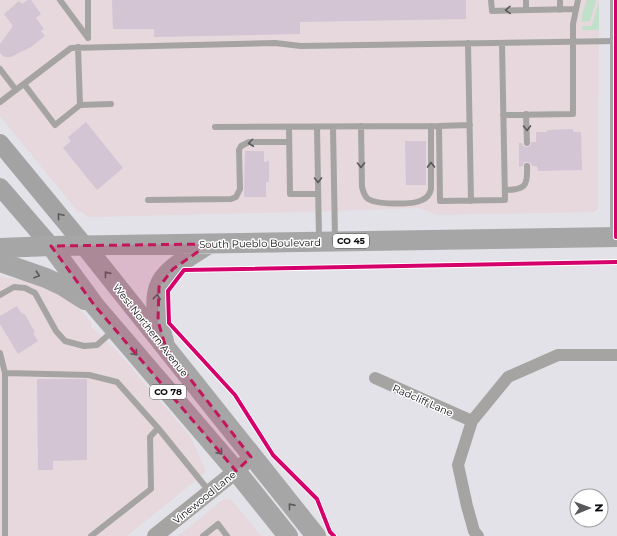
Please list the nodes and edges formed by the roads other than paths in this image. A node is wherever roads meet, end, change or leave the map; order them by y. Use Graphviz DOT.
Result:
graph roads {
  1 [pos="60,0"];
  2 [pos="88,0"];
  3 [pos="491,0"];
  4 [pos="526,0"];
  5 [pos="560,0"];
  6 [pos="578,0"];
  7 [pos="616,0"];
  8 [pos="575,9"];
  9 [pos="526,10"];
  10 [pos="560,10"];
  11 [pos="88,38"];
  12 [pos="616,41"];
  13 [pos="573,42"];
  14 [pos="468,43"];
  15 [pos="502,43"];
  16 [pos="88,47"];
  17 [pos="78,48"];
  18 [pos="0,69"];
  19 [pos="617,75"];
  20 [pos="24,84"];
  21 [pos="16,90"];
  22 [pos="0,102"];
  23 [pos="111,104"];
  24 [pos="80,105"];
  25 [pos="503,114"];
  26 [pos="526,114"];
  27 [pos="617,123"];
  28 [pos="470,125"];
  29 [pos="360,126"];
  30 [pos="431,126"];
  31 [pos="439,126"];
  32 [pos="215,127"];
  33 [pos="289,127"];
  34 [pos="317,127"];
  35 [pos="333,127"];
  36 [pos="289,142"];
  37 [pos="0,143"];
  38 [pos="527,143"];
  39 [pos="527,166"];
  40 [pos="0,187"];
  41 [pos="505,190"];
  42 [pos="318,194"];
  43 [pos="148,200"];
  44 [pos="471,201"];
  45 [pos="617,237"];
  46 [pos="327,242"];
  47 [pos="209,244"];
  48 [pos="51,246"];
  49 [pos="85,246"];
  50 [pos="0,248"];
  51 [pos="0,262"];
  52 [pos="0,295"];
  53 [pos="95,306"];
  54 [pos="115,329"];
  55 [pos="166,348"];
  56 [pos="0,353"];
  57 [pos="617,354"];
  58 [pos="5,373"];
  59 [pos="375,378"];
  60 [pos="472,421"];
  61 [pos="158,428"];
  62 [pos="252,456"];
  63 [pos="236,471"];
  64 [pos="210,492"];
  65 [pos="5,536"];
  66 [pos="91,536"];
  67 [pos="155,536"];
  68 [pos="203,536"];
  69 [pos="227,536"];
  70 [pos="288,536"];
  71 [pos="316,536"];
  72 [pos="478,536"];
  1 -- 11 [label="lane"];
  2 -- 11 [label="lane"];
  9 -- 3 [label="lane, one-way"];
  4 -- 9 [label="lane"];
  5 -- 10 [label="lane"];
  6 -- 8 [label="lane"];
  7 -- 12 [label="street"];
  8 -- 10 [label="lane"];
  8 -- 13 [label="lane"];
  9 -- 10 [label="lane"];
  11 -- 16 [label="lane"];
  12 -- 13 [label="lane"];
  12 -- 19 [label="street"];
  13 -- 15 [label="lane"];
  13 -- 26 [label="lane"];
  14 -- 15 [label="lane"];
  14 -- 16 [label="lane"];
  14 -- 28 [label="lane"];
  15 -- 25 [label="lane"];
  16 -- 17 [label="lane"];
  17 -- 20 [label="lane"];
  17 -- 24 [label="lane"];
  18 -- 21 [label="lane"];
  19 -- 27 [label="street"];
  20 -- 21 [label="lane"];
  20 -- 24 [label="lane"];
  21 -- 22 [label="lane"];
  23 -- 24 [label="lane"];
  25 -- 26 [label="lane"];
  25 -- 41 [label="lane"];
  26 -- 38 [label="lane, one-way"];
  27 -- 45 [label="street"];
  28 -- 31 [label="lane"];
  28 -- 44 [label="lane"];
  29 -- 30 [label="lane"];
  29 -- 30 [label="lane, one-way"];
  29 -- 35 [label="lane"];
  30 -- 31 [label="lane"];
  31 -- 44 [label="lane"];
  32 -- 33 [label="lane"];
  33 -- 34 [label="lane"];
  33 -- 36 [label="lane"];
  34 -- 35 [label="lane"];
  34 -- 42 [label="lane, one-way"];
  35 -- 46 [label="lane"];
  36 -- 42 [label="lane"];
  36 -- 43 [label="lane, one-way"];
  49 -- 37 [label="main road, West Northern Avenue / CO 78, one-way"];
  39 -- 41 [label="lane"];
  40 -- 48 [label="main road, CO 78"];
  41 -- 44 [label="lane"];
  42 -- 46 [label="lane"];
  45 -- 46 [label="main road, South Pueblo Boulevard / CO 45"];
  46 -- 47 [label="main road, South Pueblo Boulevard / CO 45"];
  47 -- 49 [label="main road, South Pueblo Boulevard / CO 45"];
  55 -- 47 [label="main road, one-way"];
  48 -- 49 [label="main road, South Pueblo Boulevard / CO 45"];
  48 -- 50 [label="main road, South Pueblo Boulevard / CO 45"];
  48 -- 53 [label="main road, CO 78"];
  55 -- 49 [label="main road, West Northern Avenue / CO 78, one-way"];
  51 -- 53 [label="main road, one-way"];
  52 -- 54 [label="lane"];
  53 -- 54 [label="main road, CO 78"];
  54 -- 63 [label="main road, CO 78, one-way"];
  55 -- 62 [label="main road, West Northern Avenue / CO 78"];
  56 -- 58 [label="lane"];
  57 -- 60 [label="street"];
  58 -- 61 [label="lane"];
  58 -- 65 [label="lane"];
  59 -- 60 [label="street, Radcliff Lane"];
  60 -- 72 [label="street"];
  61 -- 64 [label="lane"];
  61 -- 66 [label="lane"];
  62 -- 63 [label="street, Vinewood Lane"];
  71 -- 62 [label="main road, West Northern Avenue / CO 78, one-way"];
  63 -- 64 [label="street, Vinewood Lane"];
  63 -- 70 [label="main road, CO 78"];
  64 -- 67 [label="street, Vinewood Lane"];
  68 -- 69 [label="lane"];
}
